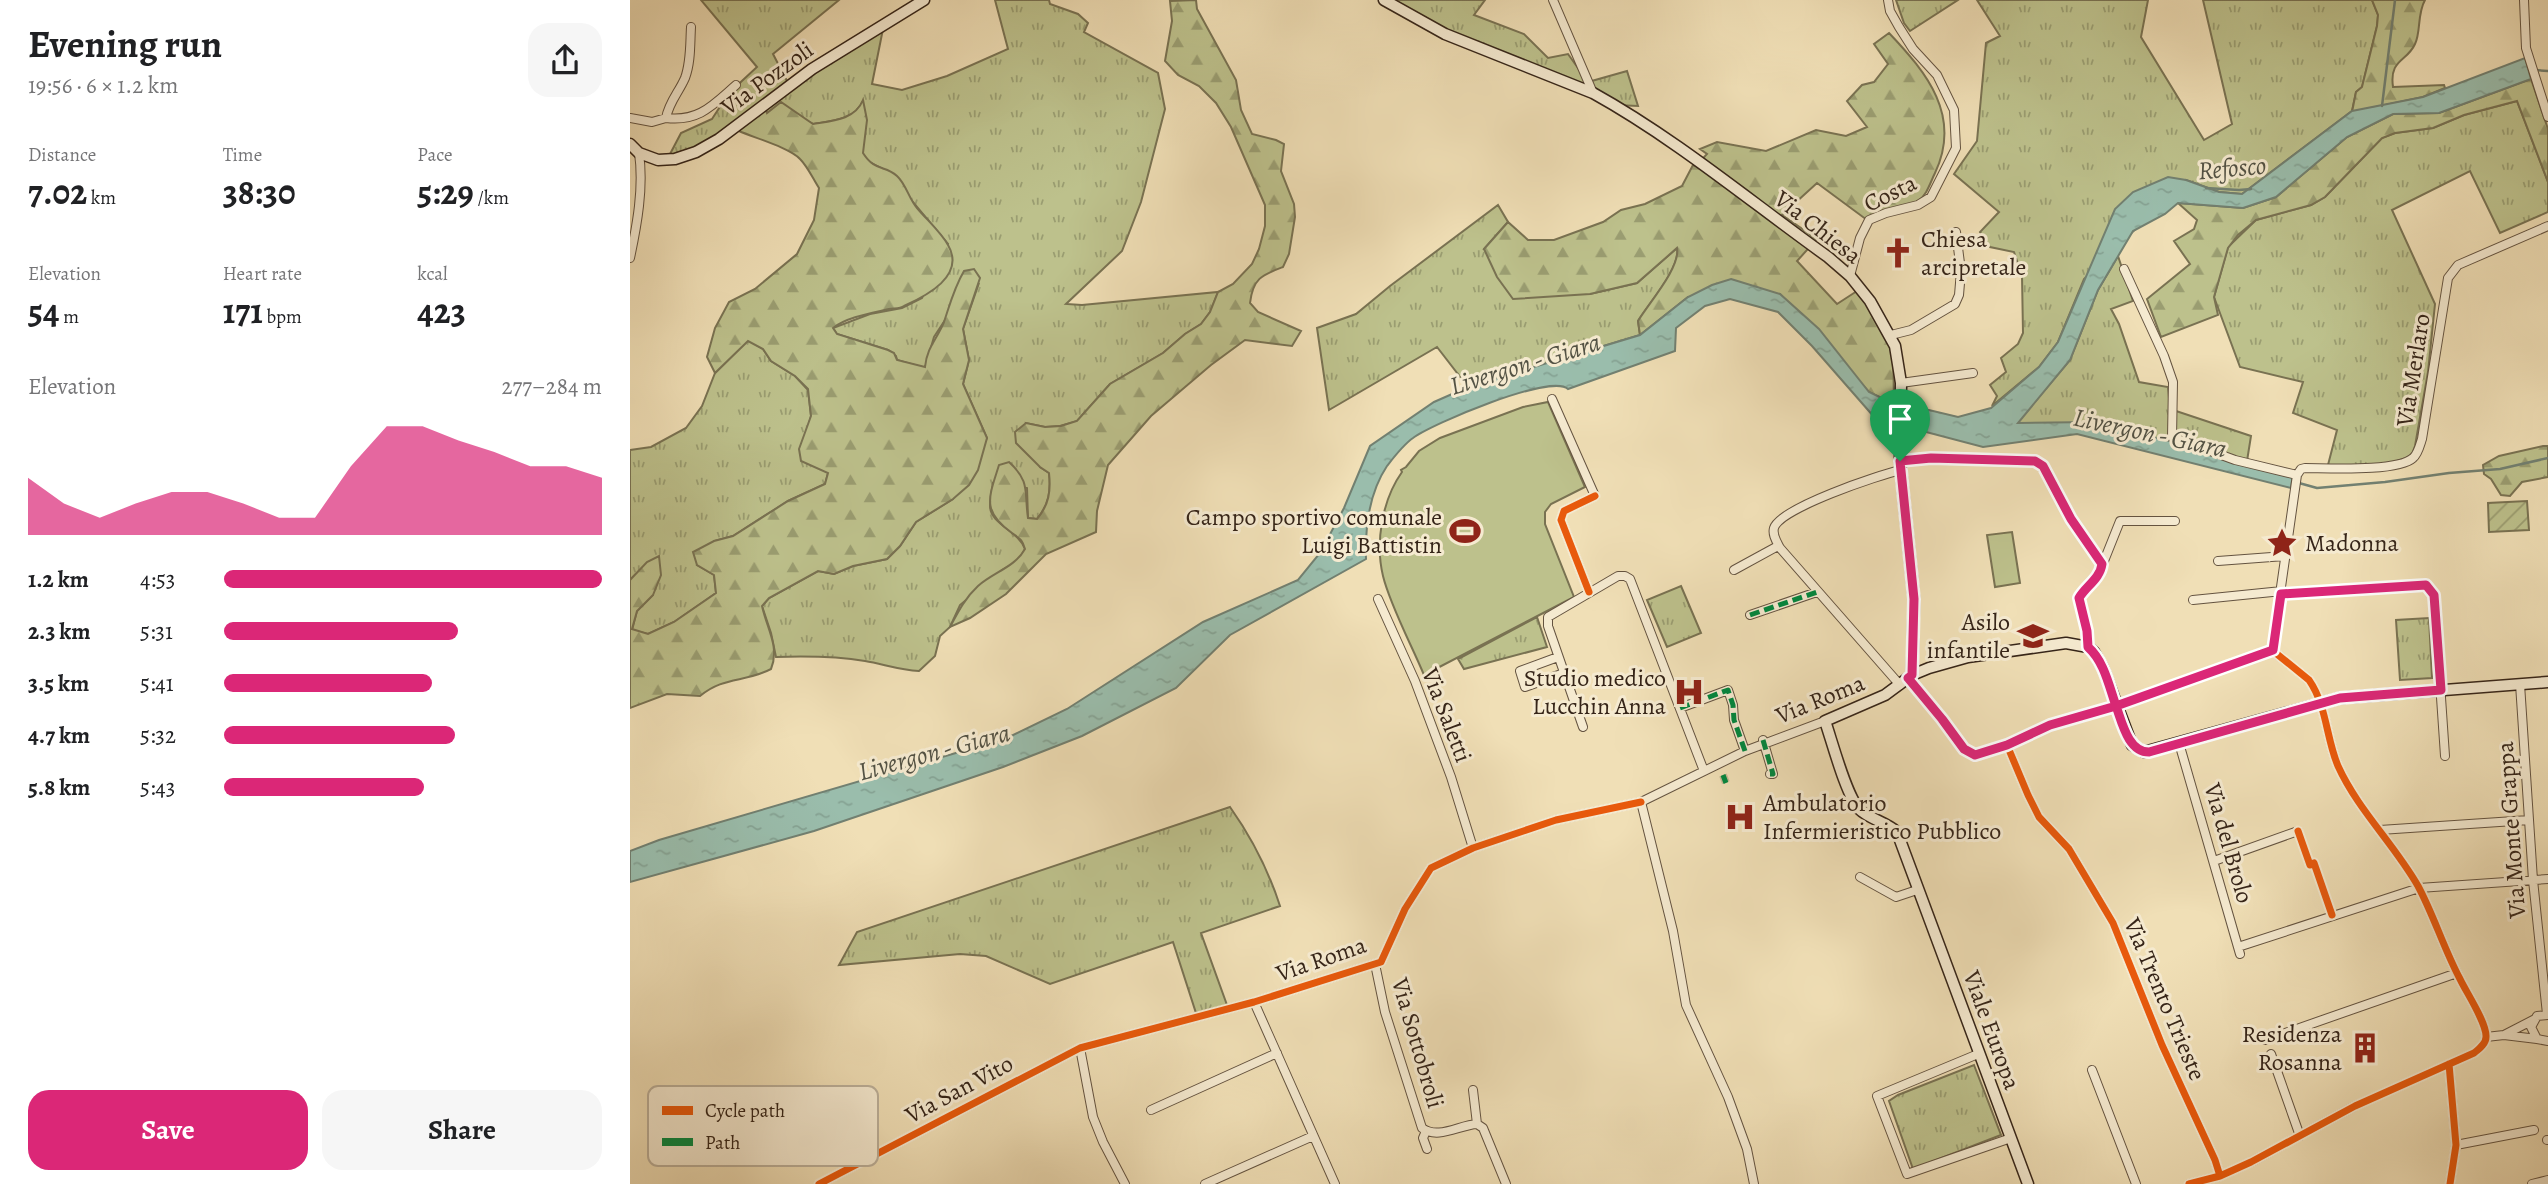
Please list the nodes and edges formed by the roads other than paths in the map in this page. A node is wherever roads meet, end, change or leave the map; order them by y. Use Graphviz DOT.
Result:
graph roads {
  1 [pos="924,0"];
  2 [pos="1384,0"];
  3 [pos="1553,0"];
  4 [pos="1888,0"];
  5 [pos="2524,0"];
  6 [pos="691,27"];
  7 [pos="736,85"];
  8 [pos="1593,93"];
  9 [pos="2548,117"];
  10 [pos="630,118"];
  11 [pos="666,118"];
  12 [pos="630,144"];
  13 [pos="639,153"];
  14 [pos="2548,226"];
  15 [pos="1956,232"];
  16 [pos="630,258"];
  17 [pos="2124,269"];
  18 [pos="1850,276"];
  19 [pos="1891,335"];
  20 [pos="1973,373"];
  21 [pos="1901,383"];
  22 [pos="1552,399"];
  23 [pos="1900,466"];
  24 [pos="2297,475"];
  25 [pos="2175,521"];
  26 [pos="1778,546"];
  27 [pos="2285,555"];
  28 [pos="2218,561"];
  29 [pos="2102,564"];
  30 [pos="1734,570"];
  31 [pos="1589,592"];
  32 [pos="1817,592"];
  33 [pos="2281,593"];
  34 [pos="1378,599"];
  35 [pos="2193,600"];
  36 [pos="1750,615"];
  37 [pos="2088,647"];
  38 [pos="2273,650"];
  39 [pos="1558,657"];
  40 [pos="1564,673"];
  41 [pos="1907,680"];
  42 [pos="2548,682"];
  43 [pos="2520,684"];
  44 [pos="2441,690"];
  45 [pos="2321,704"];
  46 [pos="2116,706"];
  47 [pos="1680,708"];
  48 [pos="1825,721"];
  49 [pos="1583,727"];
  50 [pos="1763,742"];
  51 [pos="2179,743"];
  52 [pos="2007,745"];
  53 [pos="1745,751"];
  54 [pos="2445,756"];
  55 [pos="1704,771"];
  56 [pos="1770,775"];
  57 [pos="1641,802"];
  58 [pos="2529,820"];
  59 [pos="2380,830"];
  60 [pos="2298,831"];
  61 [pos="1474,848"];
  62 [pos="2214,860"];
  63 [pos="1860,877"];
  64 [pos="2548,879"];
  65 [pos="2533,880"];
  66 [pos="2419,888"];
  67 [pos="1917,890"];
  68 [pos="1378,963"];
  69 [pos="2457,973"];
  70 [pos="1254,1002"];
  71 [pos="2547,1015"];
  72 [pos="2535,1019"];
  73 [pos="2504,1035"];
  74 [pos="2486,1037"];
  75 [pos="2537,1039"];
  76 [pos="2266,1040"];
  77 [pos="2548,1041"];
  78 [pos="1080,1048"];
  79 [pos="1277,1053"];
  80 [pos="1978,1054"];
  81 [pos="2270,1054"];
  82 [pos="2449,1064"];
  83 [pos="2092,1070"];
  84 [pos="1473,1090"];
  85 [pos="1151,1110"];
  86 [pos="1477,1124"];
  87 [pos="2534,1130"];
  88 [pos="1426,1131"];
  89 [pos="1313,1136"];
  90 [pos="2300,1136"];
  91 [pos="2011,1138"];
  92 [pos="2456,1144"];
  93 [pos="1427,1149"];
  94 [pos="878,1153"];
  95 [pos="854,1166"];
  96 [pos="2220,1176"];
  97 [pos="2548,1180"];
  98 [pos="819,1184"];
  99 [pos="1125,1184"];
  100 [pos="1205,1184"];
  101 [pos="1335,1184"];
  102 [pos="1506,1184"];
  103 [pos="1754,1184"];
  104 [pos="2028,1184"];
  105 [pos="2136,1184"];
  106 [pos="2189,1184"];
  107 [pos="2450,1184"];
  108 [pos="2532,1184"];
  1 -- 13 [label="main road, Via Pozzoli"];
  2 -- 8 [label="main road"];
  3 -- 8 [label="street"];
  4 -- 18 [label="street, Costa"];
  5 -- 9 [label="street"];
  6 -- 11 [label="street, Via Pozzoli"];
  7 -- 11 [label="street, Via Pozzoli"];
  8 -- 18 [label="main road, Via Chiesa"];
  10 -- 11 [label="street, Via Pozzoli"];
  12 -- 13 [label="main road"];
  13 -- 16 [label="street"];
  14 -- 24 [label="street, Via Merlaro"];
  15 -- 19 [label="street"];
  17 -- 24 [label="street"];
  18 -- 19 [label="main road, Via Chiesa"];
  19 -- 21 [label="main road, Via Chiesa"];
  20 -- 21 [label="street"];
  21 -- 23 [label="main road, Via Chiesa"];
  22 -- 31 [label="street"];
  23 -- 26 [label="street"];
  23 -- 29 [label="street"];
  23 -- 41 [label="main road, Via Chiesa"];
  24 -- 27 [label="street"];
  25 -- 29 [label="street"];
  26 -- 30 [label="street"];
  26 -- 32 [label="street"];
  27 -- 28 [label="street"];
  27 -- 33 [label="street"];
  29 -- 37 [label="street"];
  31 -- 39 [label="street"];
  31 -- 47 [label="street"];
  32 -- 36 [label="street"];
  32 -- 41 [label="street"];
  33 -- 35 [label="street"];
  33 -- 38 [label="street"];
  33 -- 44 [label="street"];
  34 -- 61 [label="street, Via Saletti"];
  37 -- 41 [label="main road, Via Roma"];
  37 -- 46 [label="main road"];
  38 -- 45 [label="street"];
  38 -- 46 [label="street"];
  39 -- 40 [label="street"];
  39 -- 40 [label="street"];
  40 -- 49 [label="street"];
  41 -- 48 [label="main road, Via Roma"];
  41 -- 52 [label="street"];
  42 -- 43 [label="main road"];
  43 -- 44 [label="main road"];
  43 -- 58 [label="street, Via Monte Grappa"];
  44 -- 45 [label="main road"];
  44 -- 54 [label="street"];
  45 -- 51 [label="main road"];
  45 -- 59 [label="street"];
  46 -- 51 [label="main road"];
  46 -- 52 [label="street"];
  47 -- 53 [label="street"];
  47 -- 55 [label="street"];
  48 -- 50 [label="street, Via Roma"];
  48 -- 67 [label="main road, Viale Europa"];
  50 -- 53 [label="street, Via Roma"];
  50 -- 56 [label="street"];
  51 -- 62 [label="street, Via del Brolo"];
  52 -- 96 [label="street, Via Trento Trieste"];
  53 -- 55 [label="street, Via Roma"];
  55 -- 57 [label="street, Via Roma"];
  57 -- 61 [label="street, Via Roma"];
  57 -- 103 [label="street"];
  58 -- 59 [label="street"];
  58 -- 65 [label="street, Via Monte Grappa"];
  59 -- 66 [label="street"];
  60 -- 62 [label="street"];
  61 -- 68 [label="street, Via Roma"];
  62 -- 66 [label="street, Via del Brolo"];
  63 -- 67 [label="street"];
  64 -- 65 [label="street"];
  65 -- 66 [label="street"];
  65 -- 71 [label="street, Via Monte Grappa"];
  66 -- 69 [label="street"];
  67 -- 80 [label="main road, Viale Europa"];
  68 -- 70 [label="street, Via Roma"];
  68 -- 88 [label="street, Via Sottobroli"];
  69 -- 74 [label="street"];
  69 -- 76 [label="street"];
  70 -- 78 [label="street, Via Roma"];
  70 -- 79 [label="street"];
  71 -- 72 [label="street"];
  72 -- 73 [label="street"];
  72 -- 75 [label="street"];
  73 -- 74 [label="street"];
  73 -- 75 [label="street"];
  74 -- 82 [label="street"];
  75 -- 77 [label="street"];
  78 -- 94 [label="street, Via San Vito"];
  78 -- 99 [label="street"];
  79 -- 85 [label="street"];
  79 -- 89 [label="street"];
  80 -- 91 [label="main road, Viale Europa"];
  80 -- 91 [label="street"];
  81 -- 90 [label="street"];
  82 -- 90 [label="street"];
  82 -- 92 [label="street"];
  83 -- 105 [label="street"];
  84 -- 86 [label="street, Via Sottobroli"];
  86 -- 88 [label="street, Via Sottobroli"];
  86 -- 102 [label="street, Via Sottobroli"];
  87 -- 92 [label="street"];
  88 -- 93 [label="street, Via Sottobroli"];
  89 -- 100 [label="street"];
  89 -- 101 [label="street"];
  90 -- 96 [label="street"];
  91 -- 104 [label="main road, Viale Europa"];
  92 -- 107 [label="street"];
  95 -- 98 [label="street, Via San Vito"];
  96 -- 106 [label="street"];
  97 -- 108 [label="street"];
}
